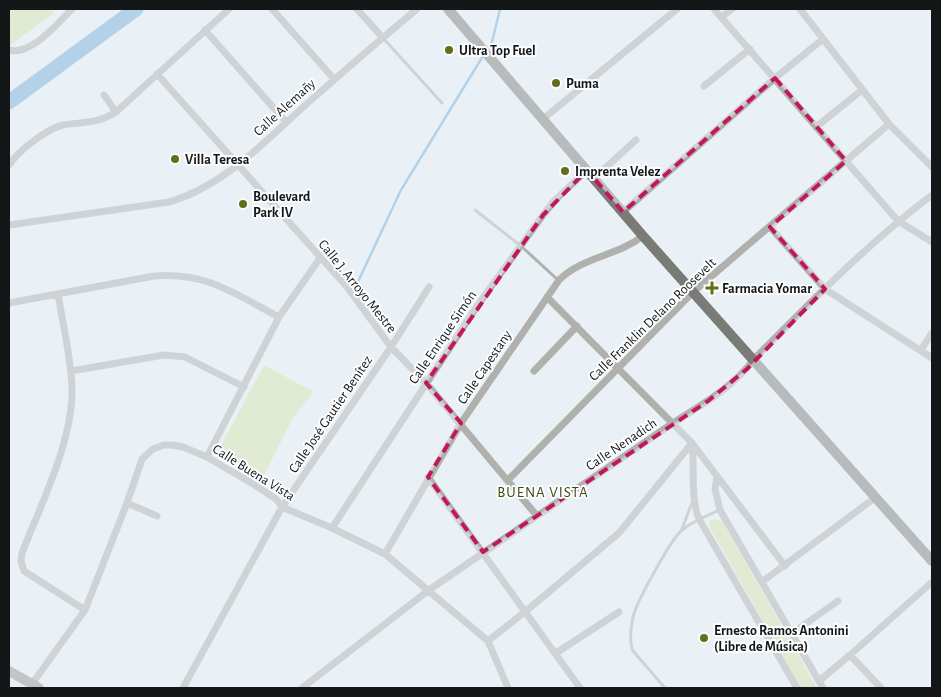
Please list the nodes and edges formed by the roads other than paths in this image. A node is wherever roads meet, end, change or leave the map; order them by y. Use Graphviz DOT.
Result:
graph roads {
  1 [pos="72,9"];
  2 [pos="229,9"];
  3 [pos="272,9"];
  4 [pos="357,9"];
  5 [pos="417,9"];
  6 [pos="448,9"];
  7 [pos="677,9"];
  8 [pos="714,9"];
  9 [pos="732,9"];
  10 [pos="800,9"];
  11 [pos="722,17"];
  12 [pos="205,30"];
  13 [pos="383,38"];
  14 [pos="823,38"];
  15 [pos="750,49"];
  16 [pos="9,50"];
  17 [pos="157,74"];
  18 [pos="774,78"];
  19 [pos="334,79"];
  20 [pos="704,86"];
  21 [pos="862,90"];
  22 [pos="104,95"];
  23 [pos="442,103"];
  24 [pos="116,112"];
  25 [pos="543,120"];
  26 [pos="286,122"];
  27 [pos="889,124"];
  28 [pos="816,127"];
  29 [pos="636,140"];
  30 [pos="846,161"];
  31 [pos="9,165"];
  32 [pos="238,165"];
  33 [pos="932,167"];
  34 [pos="591,174"];
  35 [pos="932,195"];
  36 [pos="475,210"];
  37 [pos="623,212"];
  38 [pos="898,220"];
  39 [pos="9,224"];
  40 [pos="770,226"];
  41 [pos="643,236"];
  42 [pos="932,242"];
  43 [pos="520,246"];
  44 [pos="320,258"];
  45 [pos="559,280"];
  46 [pos="429,287"];
  47 [pos="825,289"];
  48 [pos="693,292"];
  49 [pos="58,294"];
  50 [pos="547,296"];
  51 [pos="9,303"];
  52 [pos="279,318"];
  53 [pos="578,326"];
  54 [pos="932,333"];
  55 [pos="391,346"];
  56 [pos="921,350"];
  57 [pos="932,358"];
  58 [pos="754,359"];
  59 [pos="618,368"];
  60 [pos="71,371"];
  61 [pos="534,371"];
  62 [pos="426,383"];
  63 [pos="244,386"];
  64 [pos="461,423"];
  65 [pos="673,423"];
  66 [pos="692,443"];
  67 [pos="207,457"];
  68 [pos="717,476"];
  69 [pos="428,477"];
  70 [pos="508,480"];
  71 [pos="694,497"];
  72 [pos="876,497"];
  73 [pos="127,503"];
  74 [pos="282,507"];
  75 [pos="720,510"];
  76 [pos="157,516"];
  77 [pos="537,516"];
  78 [pos="699,519"];
  79 [pos="332,528"];
  80 [pos="681,531"];
  81 [pos="484,552"];
  82 [pos="385,554"];
  83 [pos="932,561"];
  84 [pos="785,566"];
  85 [pos="763,581"];
  86 [pos="932,582"];
  87 [pos="429,590"];
  88 [pos="838,601"];
  89 [pos="85,610"];
  90 [pos="526,611"];
  91 [pos="619,612"];
  92 [pos="791,634"];
  93 [pos="488,642"];
  94 [pos="556,653"];
  95 [pos="850,655"];
  96 [pos="9,670"];
  97 [pos="819,681"];
  98 [pos="36,686"];
  99 [pos="183,688"];
  100 [pos="302,688"];
  101 [pos="508,688"];
  102 [pos="580,688"];
  103 [pos="665,688"];
  104 [pos="797,688"];
  105 [pos="823,688"];
  106 [pos="881,688"];
  1 -- 16 [label="street"];
  2 -- 12 [label="street"];
  3 -- 19 [label="street"];
  4 -- 13 [label="street"];
  5 -- 13 [label="street, Calle Alemañy"];
  6 -- 25 [label="main road"];
  7 -- 25 [label="street"];
  8 -- 11 [label="street"];
  9 -- 11 [label="street"];
  10 -- 14 [label="street"];
  11 -- 15 [label="street"];
  12 -- 17 [label="street"];
  12 -- 26 [label="street"];
  13 -- 19 [label="street, Calle Alemañy"];
  13 -- 23 [label="lane"];
  14 -- 18 [label="street"];
  14 -- 21 [label="street"];
  15 -- 18 [label="street"];
  15 -- 20 [label="street"];
  17 -- 24 [label="street"];
  17 -- 32 [label="street, Calle J. Arroyo Mestre"];
  18 -- 28 [label="street"];
  18 -- 37 [label="street"];
  19 -- 26 [label="street, Calle Alemañy"];
  21 -- 27 [label="street"];
  21 -- 28 [label="street"];
  22 -- 24 [label="street"];
  24 -- 31 [label="street"];
  25 -- 34 [label="main road"];
  26 -- 32 [label="street, Calle Alemañy"];
  27 -- 30 [label="street, Calle Franklin Delano Roosevelt"];
  27 -- 33 [label="street"];
  28 -- 30 [label="street"];
  29 -- 34 [label="street, Calle Enrique Simón"];
  30 -- 38 [label="street"];
  30 -- 40 [label="street, Calle Franklin Delano Roosevelt"];
  32 -- 39 [label="street, Calle Alemañy"];
  32 -- 44 [label="street, Calle J. Arroyo Mestre"];
  34 -- 37 [label="main road"];
  34 -- 43 [label="street, Calle Enrique Simón"];
  35 -- 38 [label="street, Calle Nenadich"];
  36 -- 43 [label="lane"];
  37 -- 41 [label="main road"];
  38 -- 42 [label="street"];
  38 -- 47 [label="street, Calle Nenadich"];
  40 -- 47 [label="street"];
  40 -- 48 [label="street, Calle Franklin Delano Roosevelt"];
  41 -- 45 [label="street, Calle Capestany"];
  41 -- 48 [label="main road"];
  43 -- 45 [label="lane"];
  43 -- 62 [label="street, Calle Enrique Simón"];
  44 -- 52 [label="street"];
  44 -- 55 [label="street, Calle J. Arroyo Mestre"];
  45 -- 50 [label="street, Calle Capestany"];
  46 -- 55 [label="street, Calle José Gautier Benítez"];
  47 -- 56 [label="street"];
  47 -- 58 [label="street, Calle Nenadich"];
  48 -- 58 [label="main road"];
  48 -- 59 [label="street, Calle Franklin Delano Roosevelt"];
  49 -- 51 [label="street"];
  49 -- 52 [label="street"];
  49 -- 60 [label="street"];
  50 -- 53 [label="street"];
  50 -- 64 [label="street, Calle Capestany"];
  52 -- 63 [label="street"];
  53 -- 59 [label="street"];
  53 -- 61 [label="street"];
  54 -- 56 [label="street"];
  55 -- 62 [label="street, Calle J. Arroyo Mestre"];
  55 -- 74 [label="street, Calle José Gautier Benítez"];
  56 -- 57 [label="street"];
  58 -- 65 [label="street, Calle Nenadich"];
  58 -- 72 [label="main road"];
  59 -- 65 [label="street"];
  59 -- 70 [label="street, Calle Franklin Delano Roosevelt"];
  60 -- 63 [label="street"];
  60 -- 89 [label="street"];
  62 -- 64 [label="street, Calle J. Arroyo Mestre"];
  62 -- 79 [label="street, Calle Enrique Simón"];
  63 -- 67 [label="street"];
  64 -- 69 [label="street, Calle Capestany"];
  64 -- 70 [label="street, Calle J. Arroyo Mestre"];
  65 -- 66 [label="street"];
  65 -- 77 [label="street, Calle Nenadich"];
  66 -- 68 [label="street"];
  66 -- 71 [label="street"];
  66 -- 90 [label="street"];
  67 -- 73 [label="street, Calle Buena Vista"];
  67 -- 74 [label="street, Calle Buena Vista"];
  68 -- 75 [label="street"];
  68 -- 84 [label="street"];
  69 -- 81 [label="street"];
  69 -- 82 [label="street, Calle Capestany"];
  70 -- 77 [label="street, Calle J. Arroyo Mestre"];
  71 -- 78 [label="street"];
  71 -- 80 [label="lane"];
  72 -- 83 [label="main road"];
  72 -- 84 [label="street"];
  73 -- 76 [label="street"];
  73 -- 89 [label="street, Calle Buena Vista"];
  74 -- 79 [label="street, Calle Buena Vista"];
  74 -- 99 [label="street, Calle José Gautier Benítez"];
  75 -- 78 [label="lane"];
  75 -- 85 [label="street"];
  77 -- 81 [label="street, Calle Nenadich"];
  78 -- 80 [label="lane"];
  78 -- 104 [label="street"];
  79 -- 82 [label="street, Calle Buena Vista"];
  80 -- 103 [label="lane"];
  81 -- 87 [label="street, Calle Nenadich"];
  81 -- 90 [label="street"];
  82 -- 87 [label="street, Calle Buena Vista"];
  84 -- 85 [label="street"];
  85 -- 92 [label="street"];
  86 -- 95 [label="street"];
  87 -- 93 [label="street, Calle Buena Vista"];
  87 -- 100 [label="street, Calle Nenadich"];
  88 -- 92 [label="street"];
  89 -- 98 [label="street, Calle Buena Vista"];
  90 -- 93 [label="street"];
  90 -- 94 [label="street"];
  91 -- 94 [label="street"];
  92 -- 97 [label="street"];
  93 -- 101 [label="street, Calle Buena Vista"];
  94 -- 102 [label="street"];
  95 -- 97 [label="street"];
  95 -- 106 [label="street"];
  96 -- 98 [label="street"];
  97 -- 105 [label="street"];
}
